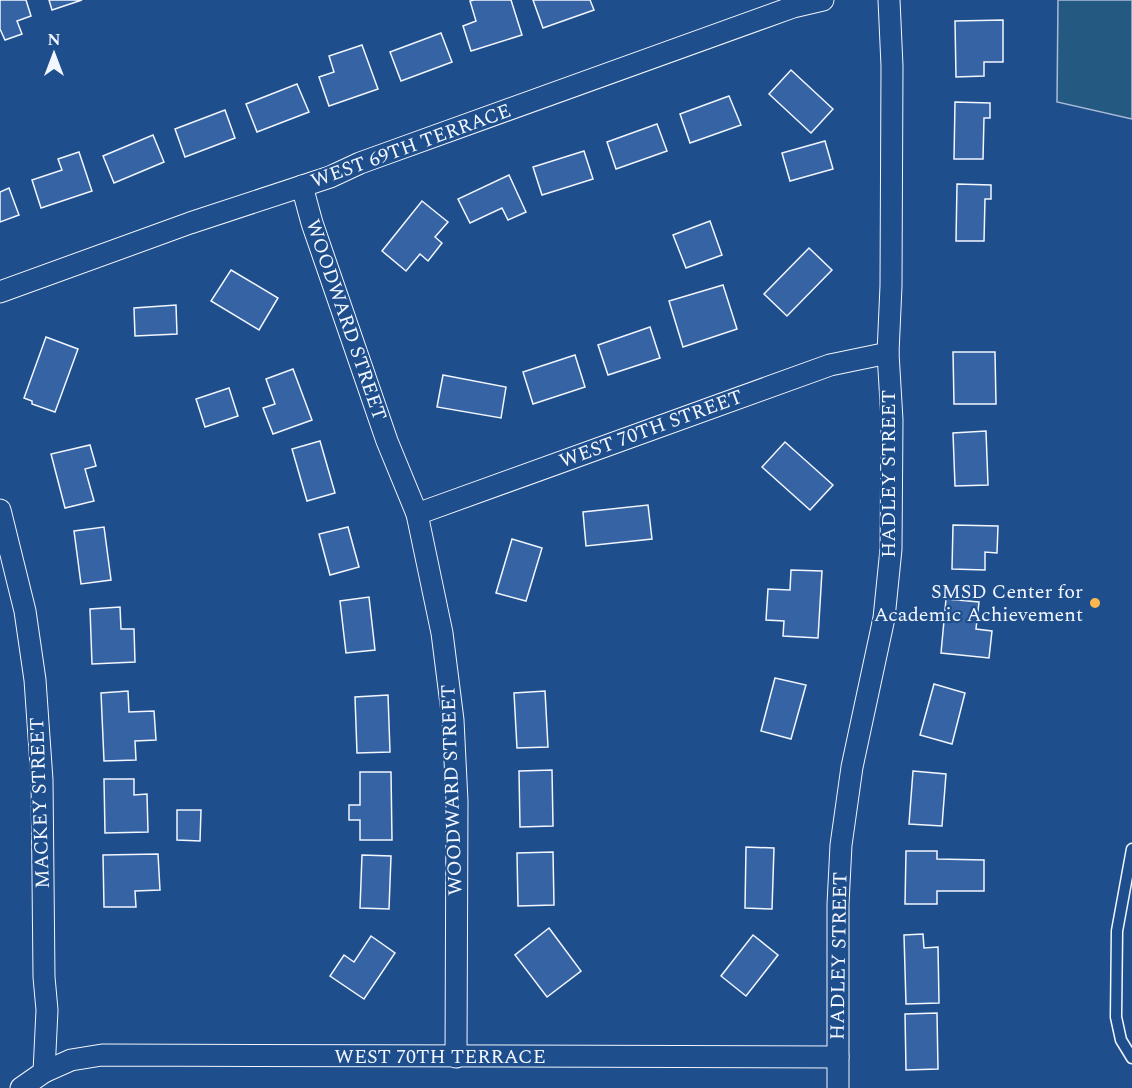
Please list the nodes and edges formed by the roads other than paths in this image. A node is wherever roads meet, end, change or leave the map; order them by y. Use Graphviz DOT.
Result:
graph roads {
  1 [pos="823,0"];
  2 [pos="889,0"];
  3 [pos="302,186"];
  4 [pos="0,292"];
  5 [pos="888,353"];
  6 [pos="0,510"];
  7 [pos="417,514"];
  8 [pos="1132,849"];
  9 [pos="456,1057"];
  10 [pos="837,1057"];
  11 [pos="1132,1058"];
  12 [pos="44,1072"];
  13 [pos="21,1088"];
  14 [pos="838,1088"];
  1 -- 3 [label="street, WEST 69TH TERRACE"];
  2 -- 5 [label="street, HADLEY STREET"];
  3 -- 4 [label="street, WEST 69TH TERRACE"];
  3 -- 7 [label="street, WOODWARD STREET"];
  5 -- 7 [label="street, WEST 70TH STREET"];
  5 -- 10 [label="street, HADLEY STREET"];
  6 -- 12 [label="street, MACKEY STREET"];
  7 -- 9 [label="street, WOODWARD STREET"];
  8 -- 11 [label="lane"];
  9 -- 10 [label="street, WEST 70TH TERRACE"];
  9 -- 12 [label="street, WEST 70TH TERRACE"];
  10 -- 14 [label="street, HADLEY STREET"];
  12 -- 13 [label="street"];
}
